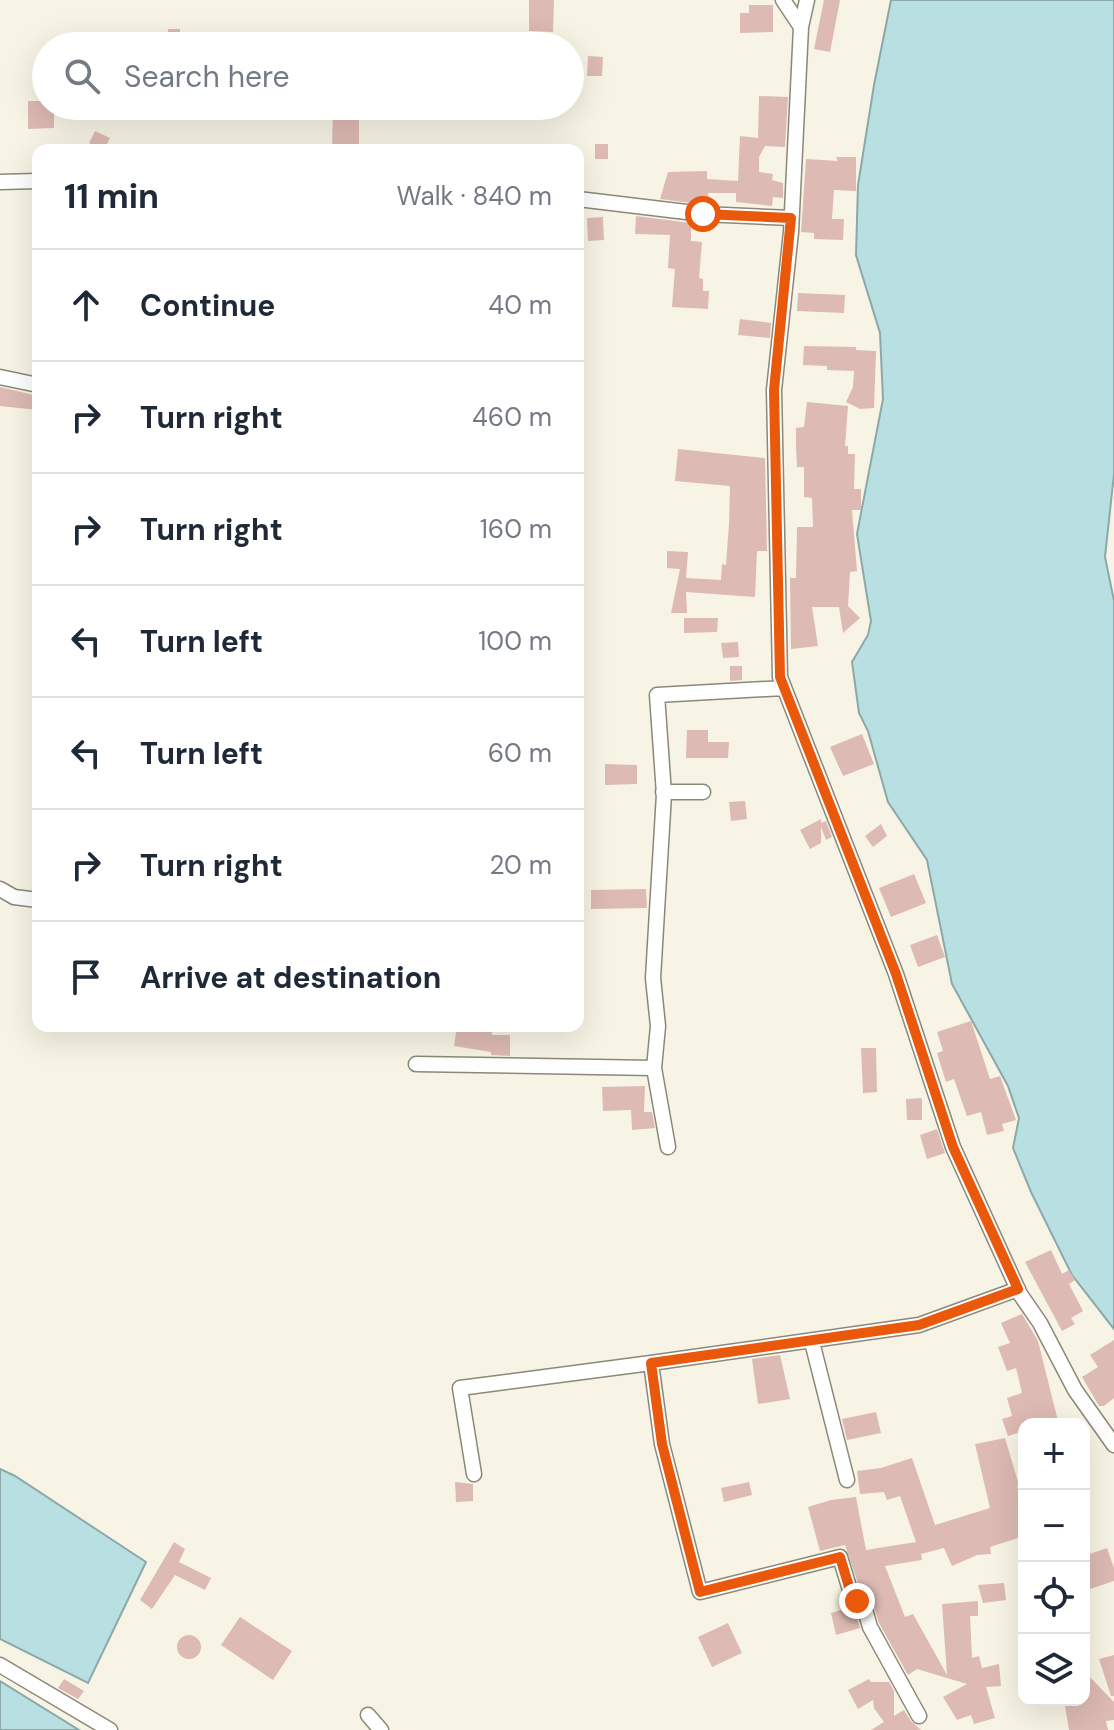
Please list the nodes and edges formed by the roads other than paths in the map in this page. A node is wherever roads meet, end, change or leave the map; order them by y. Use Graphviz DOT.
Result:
graph roads {
  1 [pos="783,0"];
  2 [pos="807,0"];
  3 [pos="801,27"];
  4 [pos="32,181"];
  5 [pos="0,182"];
  6 [pos="584,200"];
  7 [pos="791,218"];
  8 [pos="0,377"];
  9 [pos="32,384"];
  10 [pos="784,688"];
  11 [pos="663,792"];
  12 [pos="703,792"];
  13 [pos="0,889"];
  14 [pos="32,899"];
  15 [pos="416,1064"];
  16 [pos="654,1068"];
  17 [pos="668,1147"];
  18 [pos="1018,1289"];
  19 [pos="812,1342"];
  20 [pos="651,1363"];
  21 [pos="1114,1445"];
  22 [pos="474,1474"];
  23 [pos="847,1480"];
  24 [pos="0,1665"];
  25 [pos="368,1715"];
  26 [pos="919,1716"];
  27 [pos="110,1730"];
  28 [pos="381,1730"];
  1 -- 3 [label="street"];
  2 -- 3 [label="street"];
  3 -- 7 [label="street"];
  4 -- 5 [label="street"];
  6 -- 7 [label="street"];
  7 -- 10 [label="street"];
  8 -- 9 [label="street"];
  10 -- 11 [label="street"];
  10 -- 18 [label="street"];
  11 -- 12 [label="street"];
  11 -- 16 [label="street"];
  13 -- 14 [label="street"];
  15 -- 16 [label="street"];
  16 -- 17 [label="street"];
  18 -- 19 [label="street"];
  18 -- 21 [label="street"];
  19 -- 20 [label="street"];
  19 -- 23 [label="street"];
  20 -- 22 [label="street"];
  20 -- 26 [label="street"];
  24 -- 27 [label="street"];
  25 -- 28 [label="street"];
}
